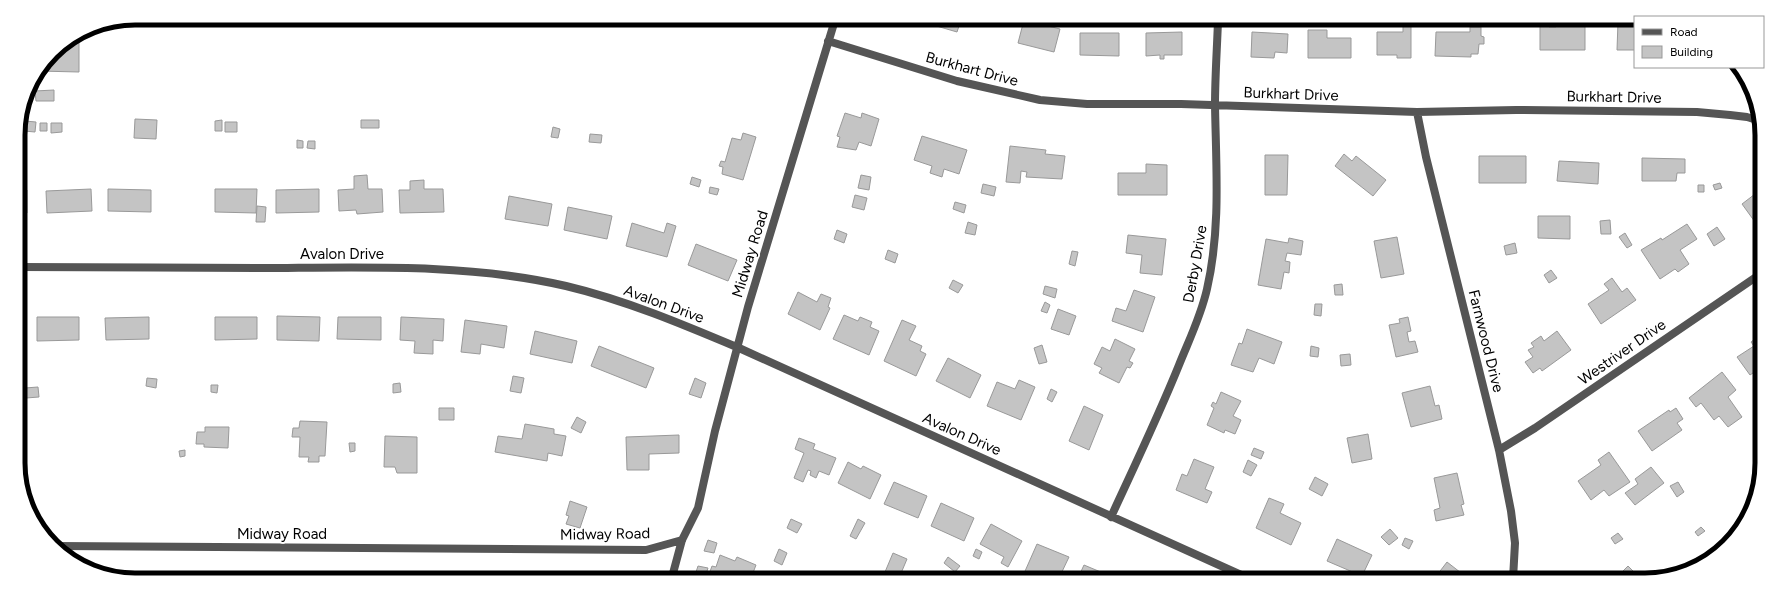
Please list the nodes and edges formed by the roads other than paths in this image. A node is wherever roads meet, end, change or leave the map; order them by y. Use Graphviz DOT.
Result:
graph roads {
  1 [pos="833,25"];
  2 [pos="1218,25"];
  3 [pos="828,41"];
  4 [pos="1215,106"];
  5 [pos="1417,112"];
  6 [pos="1754,120"];
  7 [pos="25,267"];
  8 [pos="1755,278"];
  9 [pos="739,348"];
  10 [pos="1499,450"];
  11 [pos="1111,517"];
  12 [pos="682,540"];
  13 [pos="62,546"];
  14 [pos="673,573"];
  15 [pos="1237,573"];
  16 [pos="1513,573"];
  1 -- 3 [label="street, Midway Road"];
  2 -- 4 [label="street, Derby Drive"];
  3 -- 4 [label="street, Burkhart Drive"];
  3 -- 9 [label="street, Midway Road"];
  4 -- 5 [label="street, Burkhart Drive"];
  4 -- 11 [label="street, Derby Drive"];
  5 -- 6 [label="street, Burkhart Drive"];
  5 -- 10 [label="street, Farnwood Drive"];
  7 -- 9 [label="street, Avalon Drive"];
  8 -- 10 [label="street, Westriver Drive"];
  9 -- 11 [label="street, Avalon Drive"];
  9 -- 12 [label="street, Midway Road"];
  10 -- 16 [label="street, Farnwood Drive"];
  11 -- 15 [label="street, Avalon Drive"];
  12 -- 13 [label="street, Midway Road"];
  12 -- 14 [label="street"];
}
